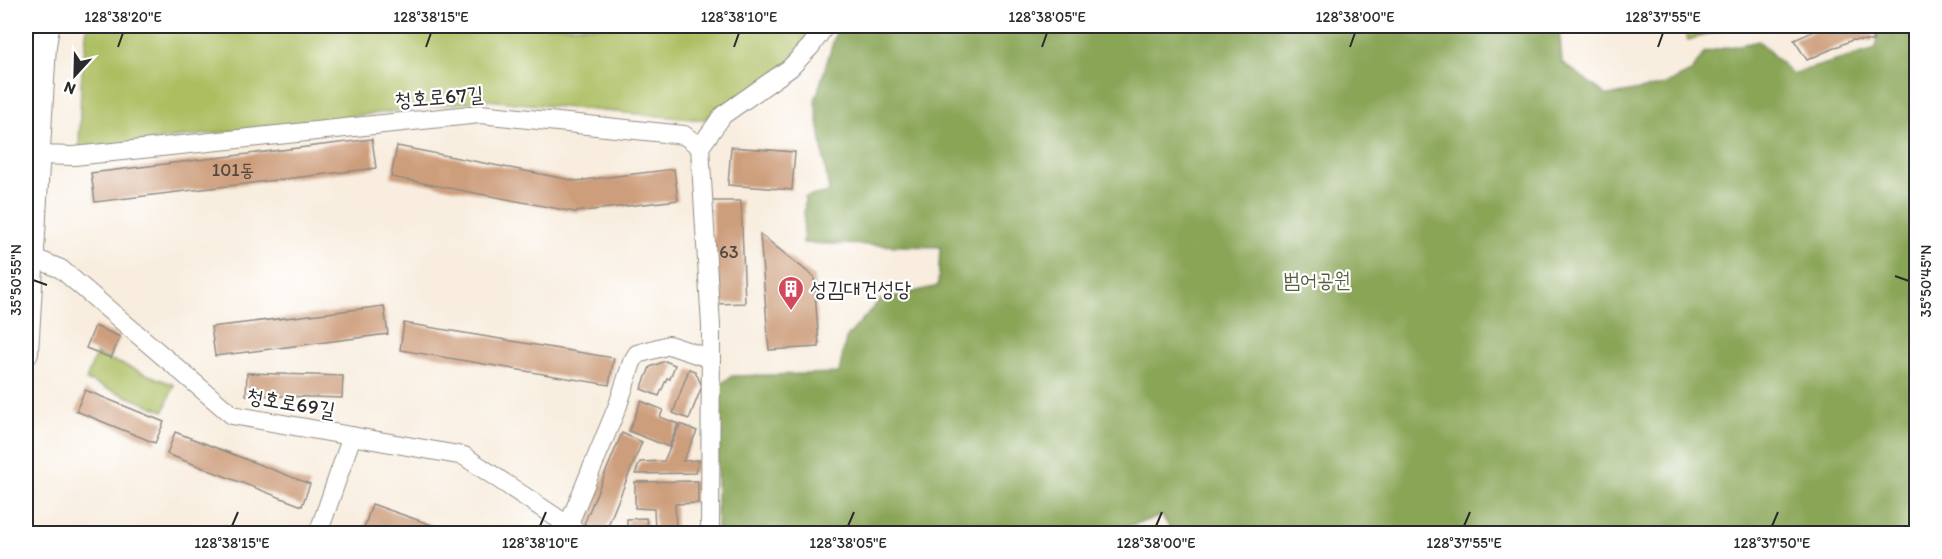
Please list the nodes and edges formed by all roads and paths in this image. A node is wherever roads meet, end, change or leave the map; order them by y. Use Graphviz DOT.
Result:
graph roads {
  1 [pos="47,26"];
  2 [pos="825,26"];
  3 [pos="700,147"];
  4 [pos="38,155"];
  5 [pos="32,256"];
  6 [pos="26,353"];
  7 [pos="711,358"];
  8 [pos="352,436"];
  9 [pos="572,531"];
  10 [pos="318,534"];
  11 [pos="710,534"];
  1 -- 4 [label="main road"];
  2 -- 3 [label="street"];
  3 -- 4 [label="street, 청호로67길"];
  3 -- 7 [label="street"];
  4 -- 5 [label="main road"];
  5 -- 6 [label="main road"];
  5 -- 8 [label="street, 청호로69길"];
  7 -- 9 [label="street"];
  7 -- 11 [label="street"];
  8 -- 9 [label="street, 청호로69길"];
  8 -- 10 [label="street"];
}
